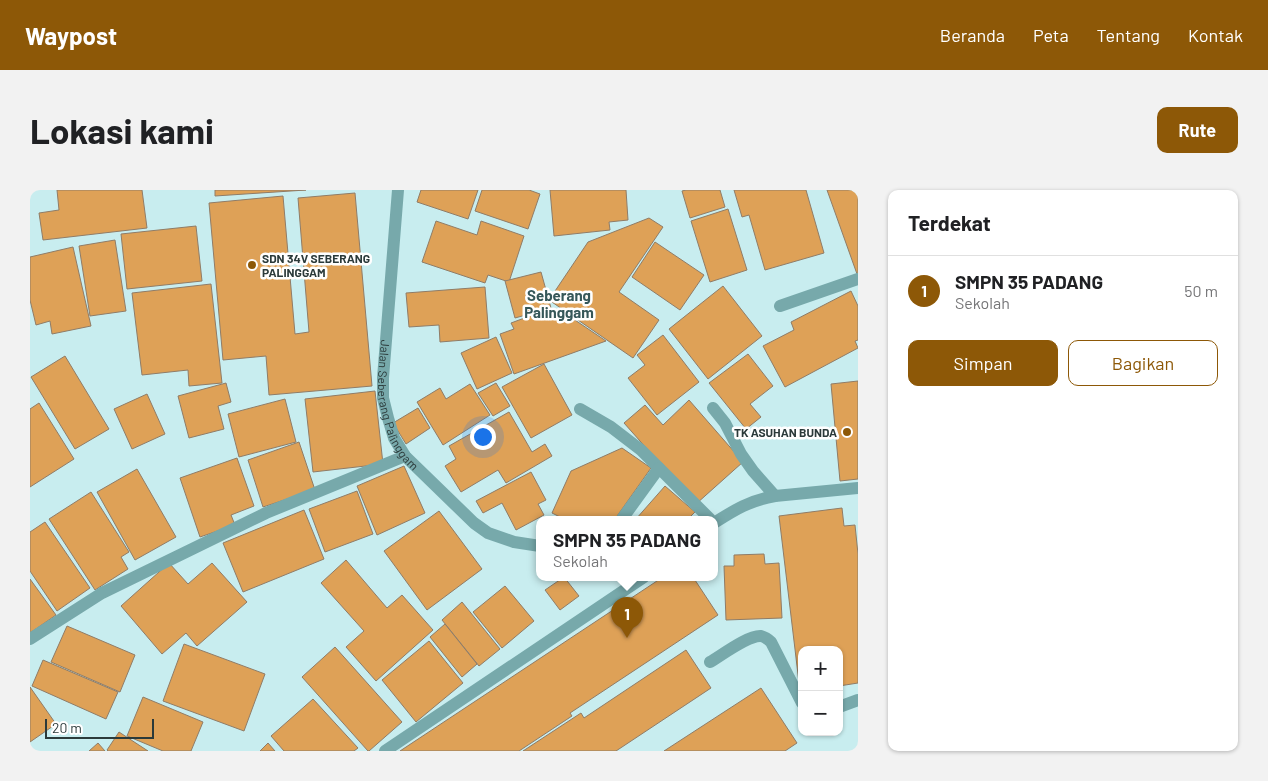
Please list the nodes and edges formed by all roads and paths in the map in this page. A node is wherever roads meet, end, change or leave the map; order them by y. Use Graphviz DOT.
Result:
graph roads {
  1 [pos="398,190"];
  2 [pos="858,279"];
  3 [pos="780,306"];
  4 [pos="713,408"];
  5 [pos="580,409"];
  6 [pos="405,456"];
  7 [pos="659,468"];
  8 [pos="858,488"];
  9 [pos="775,496"];
  10 [pos="624,516"];
  11 [pos="707,516"];
  12 [pos="718,520"];
  13 [pos="536,545"];
  14 [pos="631,581"];
  15 [pos="30,639"];
  16 [pos="710,662"];
  17 [pos="798,695"];
  18 [pos="858,700"];
  19 [pos="843,706"];
  20 [pos="385,751"];
  1 -- 6 [label="street, Jalan Seberang Palinggam"];
  2 -- 3 [label="street"];
  4 -- 9 [label="street"];
  5 -- 7 [label="street"];
  6 -- 13 [label="street, Jalan Seberang Palinggam"];
  6 -- 15 [label="street"];
  7 -- 10 [label="street"];
  7 -- 11 [label="street"];
  8 -- 9 [label="street"];
  9 -- 12 [label="street"];
  14 -- 20 [label="street"];
  16 -- 17 [label="street"];
  18 -- 19 [label="street"];
}
